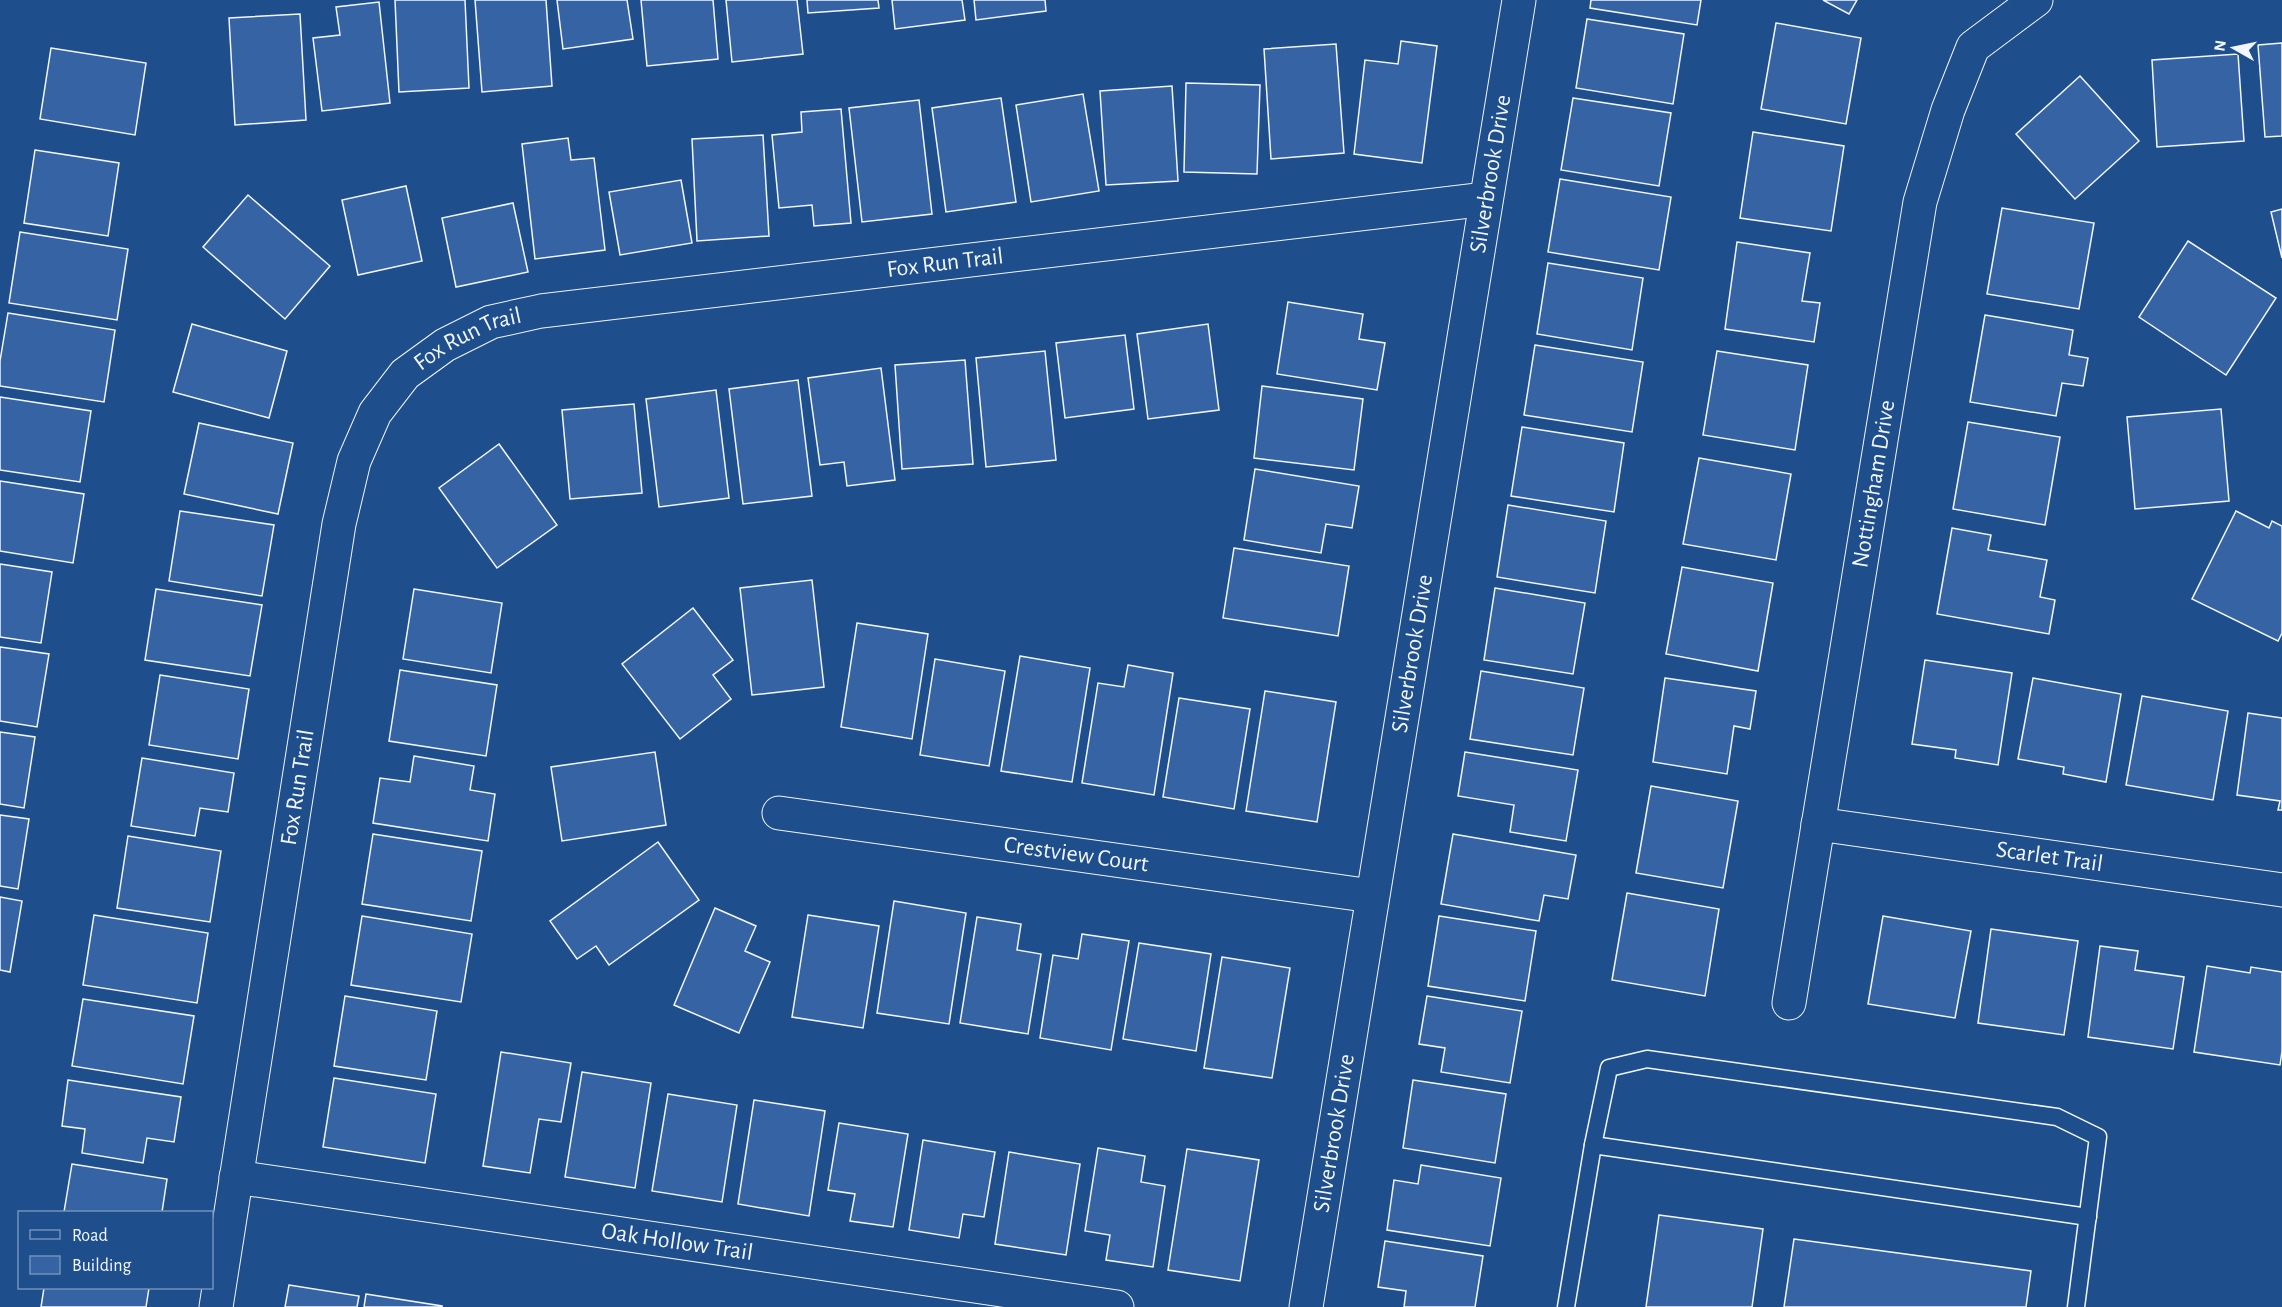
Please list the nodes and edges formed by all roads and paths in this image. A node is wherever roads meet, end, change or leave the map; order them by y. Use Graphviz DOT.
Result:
graph roads {
  1 [pos="1518,0"];
  2 [pos="2036,0"];
  3 [pos="1486,199"];
  4 [pos="778,813"];
  5 [pos="1818,824"];
  6 [pos="2282,890"];
  7 [pos="1372,896"];
  8 [pos="1788,1003"];
  9 [pos="1593,1144"];
  10 [pos="236,1177"];
  11 [pos="2088,1217"];
  12 [pos="216,1307"];
  13 [pos="1117,1307"];
  14 [pos="1306,1307"];
  15 [pos="1566,1307"];
  16 [pos="2076,1307"];
  1 -- 3 [label="street, Silverbrook Drive"];
  2 -- 5 [label="street, Nottingham Drive"];
  3 -- 7 [label="street, Silverbrook Drive"];
  3 -- 10 [label="street, Fox Run Trail"];
  4 -- 7 [label="street, Crestview Court"];
  5 -- 6 [label="street, Scarlet Trail"];
  5 -- 8 [label="street, Nottingham Drive"];
  7 -- 14 [label="street, Silverbrook Drive"];
  9 -- 11 [label="lane"];
  9 -- 11 [label="lane"];
  9 -- 15 [label="lane"];
  10 -- 12 [label="street, Fox Run Trail"];
  10 -- 13 [label="street, Oak Hollow Trail"];
  11 -- 16 [label="lane"];
}
